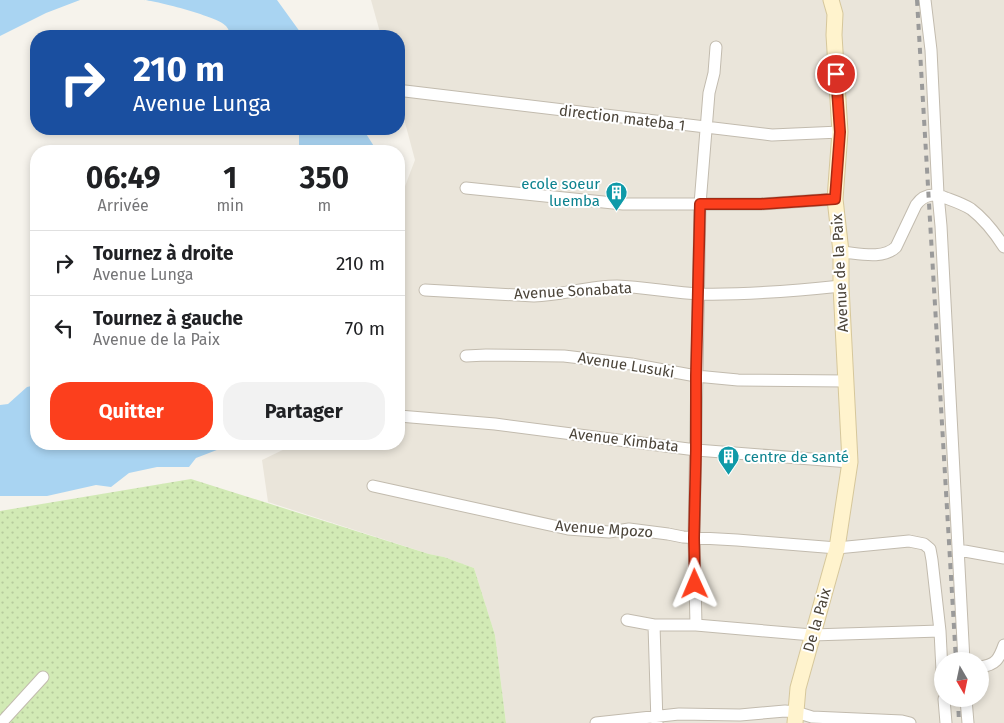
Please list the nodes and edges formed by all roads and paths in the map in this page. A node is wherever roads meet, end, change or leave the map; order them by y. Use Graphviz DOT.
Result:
graph roads {
  1 [pos="830,0"];
  2 [pos="925,0"];
  3 [pos="716,47"];
  4 [pos="405,92"];
  5 [pos="707,128"];
  6 [pos="840,132"];
  7 [pos="466,188"];
  8 [pos="938,194"];
  9 [pos="835,199"];
  10 [pos="700,204"];
  11 [pos="999,232"];
  12 [pos="1004,247"];
  13 [pos="841,252"];
  14 [pos="841,286"];
  15 [pos="425,290"];
  16 [pos="699,294"];
  17 [pos="466,356"];
  18 [pos="696,376"];
  19 [pos="846,381"];
  20 [pos="405,416"];
  21 [pos="696,450"];
  22 [pos="850,462"];
  23 [pos="374,486"];
  24 [pos="841,517"];
  25 [pos="694,538"];
  26 [pos="838,548"];
  27 [pos="958,550"];
  28 [pos="1004,558"];
  29 [pos="627,620"];
  30 [pos="654,625"];
  31 [pos="696,625"];
  32 [pos="940,631"];
  33 [pos="812,635"];
  34 [pos="1004,644"];
  35 [pos="941,652"];
  36 [pos="964,652"];
  37 [pos="989,666"];
  38 [pos="43,677"];
  39 [pos="945,708"];
  40 [pos="967,708"];
  41 [pos="795,718"];
  42 [pos="656,720"];
  43 [pos="1,723"];
  44 [pos="596,723"];
  45 [pos="910,723"];
  46 [pos="946,723"];
  47 [pos="968,723"];
  1 -- 6 [label="street, Avenue de la Paix"];
  2 -- 8 [label="street"];
  3 -- 5 [label="street"];
  4 -- 5 [label="street, direction mateba 1"];
  5 -- 6 [label="street, direction mateba 1"];
  5 -- 10 [label="street"];
  6 -- 9 [label="street, Avenue de la Paix"];
  7 -- 10 [label="street"];
  8 -- 11 [label="street"];
  8 -- 13 [label="street"];
  8 -- 27 [label="street"];
  9 -- 10 [label="street"];
  9 -- 13 [label="street, Avenue de la Paix"];
  10 -- 16 [label="street"];
  11 -- 12 [label="street"];
  13 -- 14 [label="street, Avenue de la Paix"];
  14 -- 16 [label="street, Avenue Sonabata"];
  14 -- 19 [label="street, Avenue de la Paix"];
  15 -- 16 [label="street, Avenue Sonabata"];
  16 -- 18 [label="street"];
  17 -- 18 [label="street, Avenue Lusuki"];
  18 -- 19 [label="street, Avenue Lusuki"];
  18 -- 21 [label="street"];
  19 -- 22 [label="street, Avenue de la Paix"];
  20 -- 21 [label="street, Avenue Kimbata"];
  21 -- 22 [label="street, Avenue Kimbata"];
  21 -- 25 [label="street"];
  22 -- 24 [label="street, Avenue de la Paix"];
  23 -- 25 [label="street, Avenue Mpozo"];
  24 -- 26 [label="street, De la Paix"];
  25 -- 26 [label="street, Avenue Mpozo"];
  25 -- 31 [label="street"];
  26 -- 32 [label="street, Avenue Mpozo"];
  26 -- 33 [label="street, De la Paix"];
  27 -- 28 [label="street"];
  27 -- 36 [label="street"];
  29 -- 30 [label="street"];
  30 -- 31 [label="street"];
  30 -- 42 [label="street"];
  31 -- 33 [label="street"];
  32 -- 33 [label="street"];
  32 -- 35 [label="street, Avenue Mpozo"];
  33 -- 41 [label="street, De la Paix"];
  34 -- 37 [label="street"];
  38 -- 43 [label="street"];
  39 -- 46 [label="street"];
  40 -- 47 [label="street"];
  41 -- 42 [label="street"];
  41 -- 45 [label="street"];
  42 -- 44 [label="street"];
}
